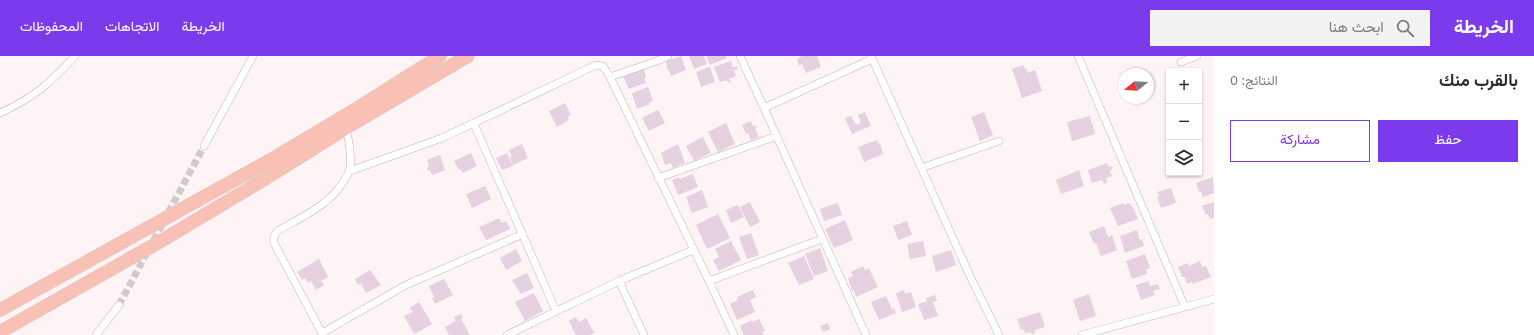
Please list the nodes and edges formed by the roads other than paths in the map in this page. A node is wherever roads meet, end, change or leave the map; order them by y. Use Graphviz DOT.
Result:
graph roads {
  1 [pos="76,56"];
  2 [pos="253,56"];
  3 [pos="440,56"];
  4 [pos="468,56"];
  5 [pos="668,56"];
  6 [pos="740,56"];
  7 [pos="1078,56"];
  8 [pos="1197,56"];
  9 [pos="872,58"];
  10 [pos="1181,62"];
  11 [pos="610,77"];
  12 [pos="764,108"];
  13 [pos="0,113"];
  14 [pos="474,124"];
  15 [pos="346,128"];
  16 [pos="777,136"];
  17 [pos="999,141"];
  18 [pos="204,146"];
  19 [pos="921,168"];
  20 [pos="350,170"];
  21 [pos="658,178"];
  22 [pos="523,234"];
  23 [pos="822,239"];
  24 [pos="693,250"];
  25 [pos="619,281"];
  26 [pos="709,281"];
  27 [pos="1214,299"];
  28 [pos="119,305"];
  29 [pos="45,306"];
  30 [pos="1185,307"];
  31 [pos="0,310"];
  32 [pos="556,312"];
  33 [pos="0,332"];
  34 [pos="322,334"];
  35 [pos="8,335"];
  36 [pos="96,335"];
  37 [pos="507,335"];
  38 [pos="644,335"];
  39 [pos="734,335"];
  40 [pos="866,335"];
  41 [pos="1000,335"];
  42 [pos="1082,335"];
  1 -- 13 [label="street"];
  2 -- 18 [label="street"];
  3 -- 31 [label="highway"];
  4 -- 15 [label="highway"];
  5 -- 11 [label="street"];
  6 -- 12 [label="street"];
  7 -- 30 [label="street"];
  8 -- 10 [label="street"];
  9 -- 12 [label="street"];
  9 -- 19 [label="street"];
  11 -- 14 [label="street"];
  11 -- 21 [label="street"];
  12 -- 16 [label="street"];
  14 -- 20 [label="street"];
  14 -- 22 [label="street"];
  15 -- 20 [label="street"];
  15 -- 29 [label="highway"];
  16 -- 21 [label="street"];
  16 -- 23 [label="street"];
  17 -- 19 [label="street"];
  19 -- 41 [label="street"];
  20 -- 34 [label="street"];
  21 -- 24 [label="street"];
  22 -- 32 [label="street"];
  22 -- 34 [label="street"];
  23 -- 26 [label="street"];
  23 -- 40 [label="street"];
  24 -- 25 [label="street"];
  24 -- 26 [label="street"];
  25 -- 32 [label="street"];
  25 -- 38 [label="street"];
  26 -- 39 [label="street"];
  27 -- 30 [label="street"];
  28 -- 36 [label="street"];
  29 -- 33 [label="highway"];
  29 -- 35 [label="highway"];
  30 -- 42 [label="street"];
  32 -- 37 [label="street"];
}
